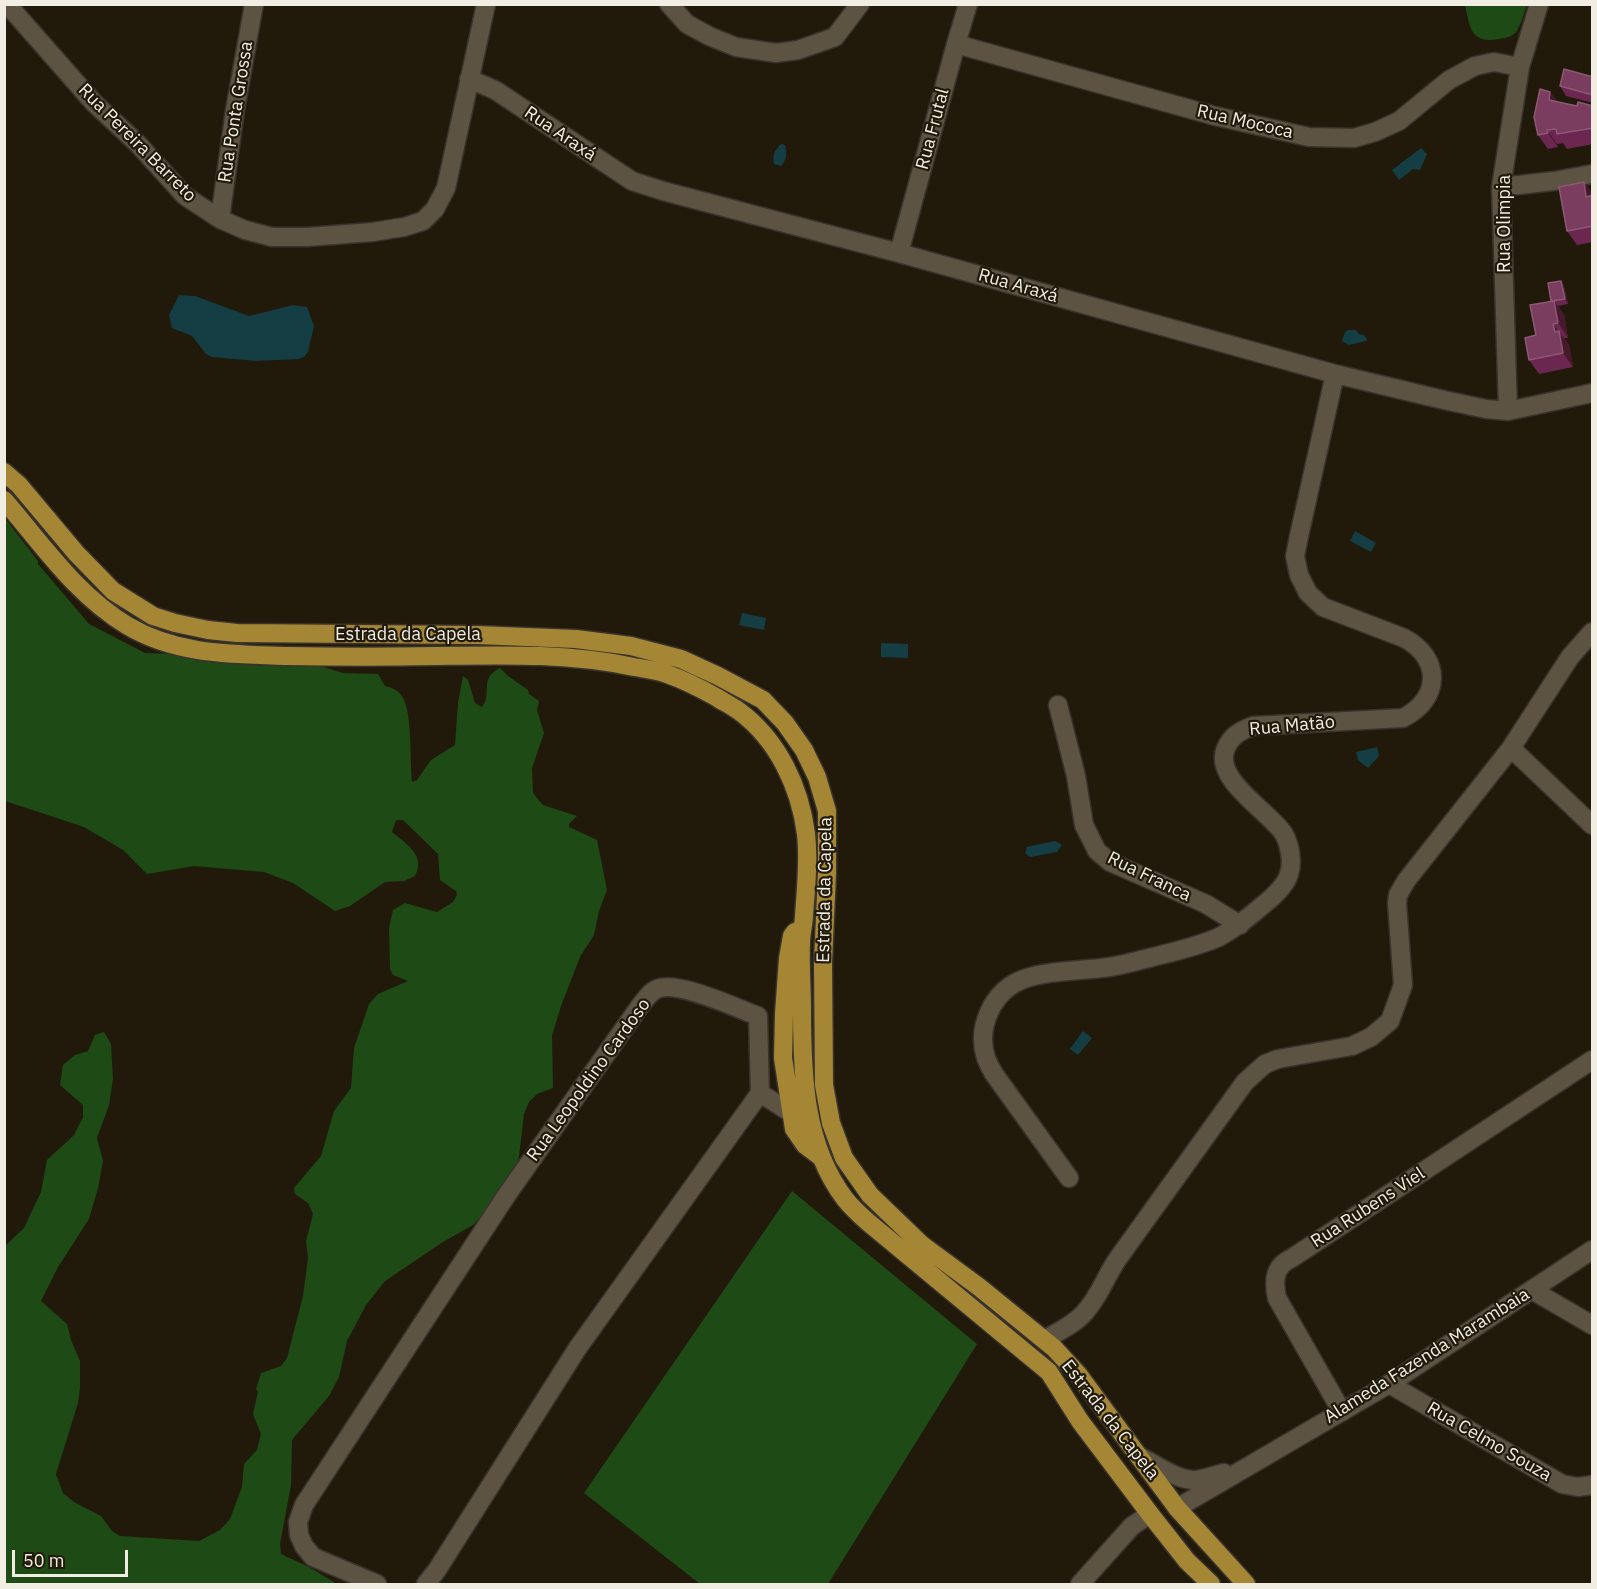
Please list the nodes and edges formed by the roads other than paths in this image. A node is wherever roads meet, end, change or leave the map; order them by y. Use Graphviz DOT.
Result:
graph roads {
  1 [pos="7,4"];
  2 [pos="254,4"];
  3 [pos="486,4"];
  4 [pos="669,4"];
  5 [pos="860,4"];
  6 [pos="968,4"];
  7 [pos="1539,4"];
  8 [pos="956,44"];
  9 [pos="1520,67"];
  10 [pos="469,79"];
  11 [pos="1593,174"];
  12 [pos="1501,188"];
  13 [pos="220,219"];
  14 [pos="899,253"];
  15 [pos="1335,374"];
  16 [pos="1593,393"];
  17 [pos="1508,411"];
  18 [pos="4,472"];
  19 [pos="4,500"];
  20 [pos="1593,632"];
  21 [pos="1058,705"];
  22 [pos="1510,748"];
  23 [pos="1593,825"];
  24 [pos="804,921"];
  25 [pos="1240,925"];
  26 [pos="801,942"];
  27 [pos="823,953"];
  28 [pos="802,962"];
  29 [pos="786,1000"];
  30 [pos="758,1016"];
  31 [pos="1593,1060"];
  32 [pos="760,1093"];
  33 [pos="791,1113"];
  34 [pos="821,1156"];
  35 [pos="1069,1178"];
  36 [pos="1593,1250"];
  37 [pos="1532,1290"];
  38 [pos="1593,1324"];
  39 [pos="1044,1340"];
  40 [pos="1389,1384"];
  41 [pos="1342,1412"];
  42 [pos="1139,1456"];
  43 [pos="1260,1460"];
  44 [pos="1593,1485"];
  45 [pos="1177,1508"];
  46 [pos="1150,1514"];
  47 [pos="377,1584"];
  48 [pos="426,1584"];
  49 [pos="1080,1584"];
  50 [pos="1211,1584"];
  51 [pos="1246,1584"];
  1 -- 13 [label="street, Rua Pereira Barreto"];
  2 -- 13 [label="street, Rua Ponta Grossa"];
  3 -- 10 [label="street, Rua Pereira Barreto"];
  4 -- 5 [label="street"];
  6 -- 8 [label="street, Rua Frutal"];
  7 -- 9 [label="street, Rua Olimpia"];
  8 -- 9 [label="street, Rua Mococa"];
  8 -- 14 [label="street, Rua Frutal"];
  9 -- 12 [label="street, Rua Olimpia"];
  10 -- 13 [label="street, Rua Pereira Barreto"];
  10 -- 14 [label="street, Rua Araxá"];
  11 -- 12 [label="street"];
  12 -- 17 [label="street, Rua Olimpia"];
  14 -- 15 [label="street, Rua Araxá"];
  15 -- 17 [label="street, Rua Araxá"];
  15 -- 25 [label="street, Rua Matão"];
  16 -- 17 [label="street, Rua Araxá"];
  18 -- 27 [label="main road, Estrada da Capela"];
  19 -- 24 [label="main road, Estrada da Capela"];
  20 -- 22 [label="street"];
  21 -- 25 [label="street, Rua Franca"];
  22 -- 23 [label="street"];
  22 -- 39 [label="street"];
  24 -- 26 [label="main road, Estrada da Capela"];
  24 -- 29 [label="main road"];
  25 -- 35 [label="street, Rua Matão"];
  26 -- 27 [label="main road"];
  26 -- 28 [label="main road, Estrada da Capela"];
  27 -- 28 [label="main road"];
  27 -- 39 [label="main road, Estrada da Capela"];
  28 -- 34 [label="main road, Estrada da Capela"];
  29 -- 30 [label="street"];
  29 -- 33 [label="main road"];
  30 -- 32 [label="street"];
  30 -- 47 [label="street, Rua Leopoldino Cardoso"];
  31 -- 41 [label="street, Rua Rubens Viel"];
  32 -- 33 [label="street"];
  32 -- 48 [label="street"];
  33 -- 34 [label="main road"];
  34 -- 46 [label="main road, Estrada da Capela"];
  36 -- 37 [label="street, Alameda Fazenda Marambaia"];
  37 -- 38 [label="street"];
  37 -- 40 [label="street, Alameda Fazenda Marambaia"];
  39 -- 42 [label="main road, Estrada da Capela"];
  40 -- 41 [label="street, Alameda Fazenda Marambaia"];
  40 -- 44 [label="street, Rua Celmo Souza"];
  41 -- 43 [label="street, Alameda Fazenda Marambaia"];
  42 -- 43 [label="street, Alameda Fazenda Marambaia"];
  42 -- 45 [label="main road, Estrada da Capela"];
  43 -- 45 [label="street, Alameda Fazenda Marambaia"];
  45 -- 51 [label="main road, Estrada da Capela"];
  46 -- 49 [label="street"];
  46 -- 50 [label="main road, Estrada da Capela"];
}
